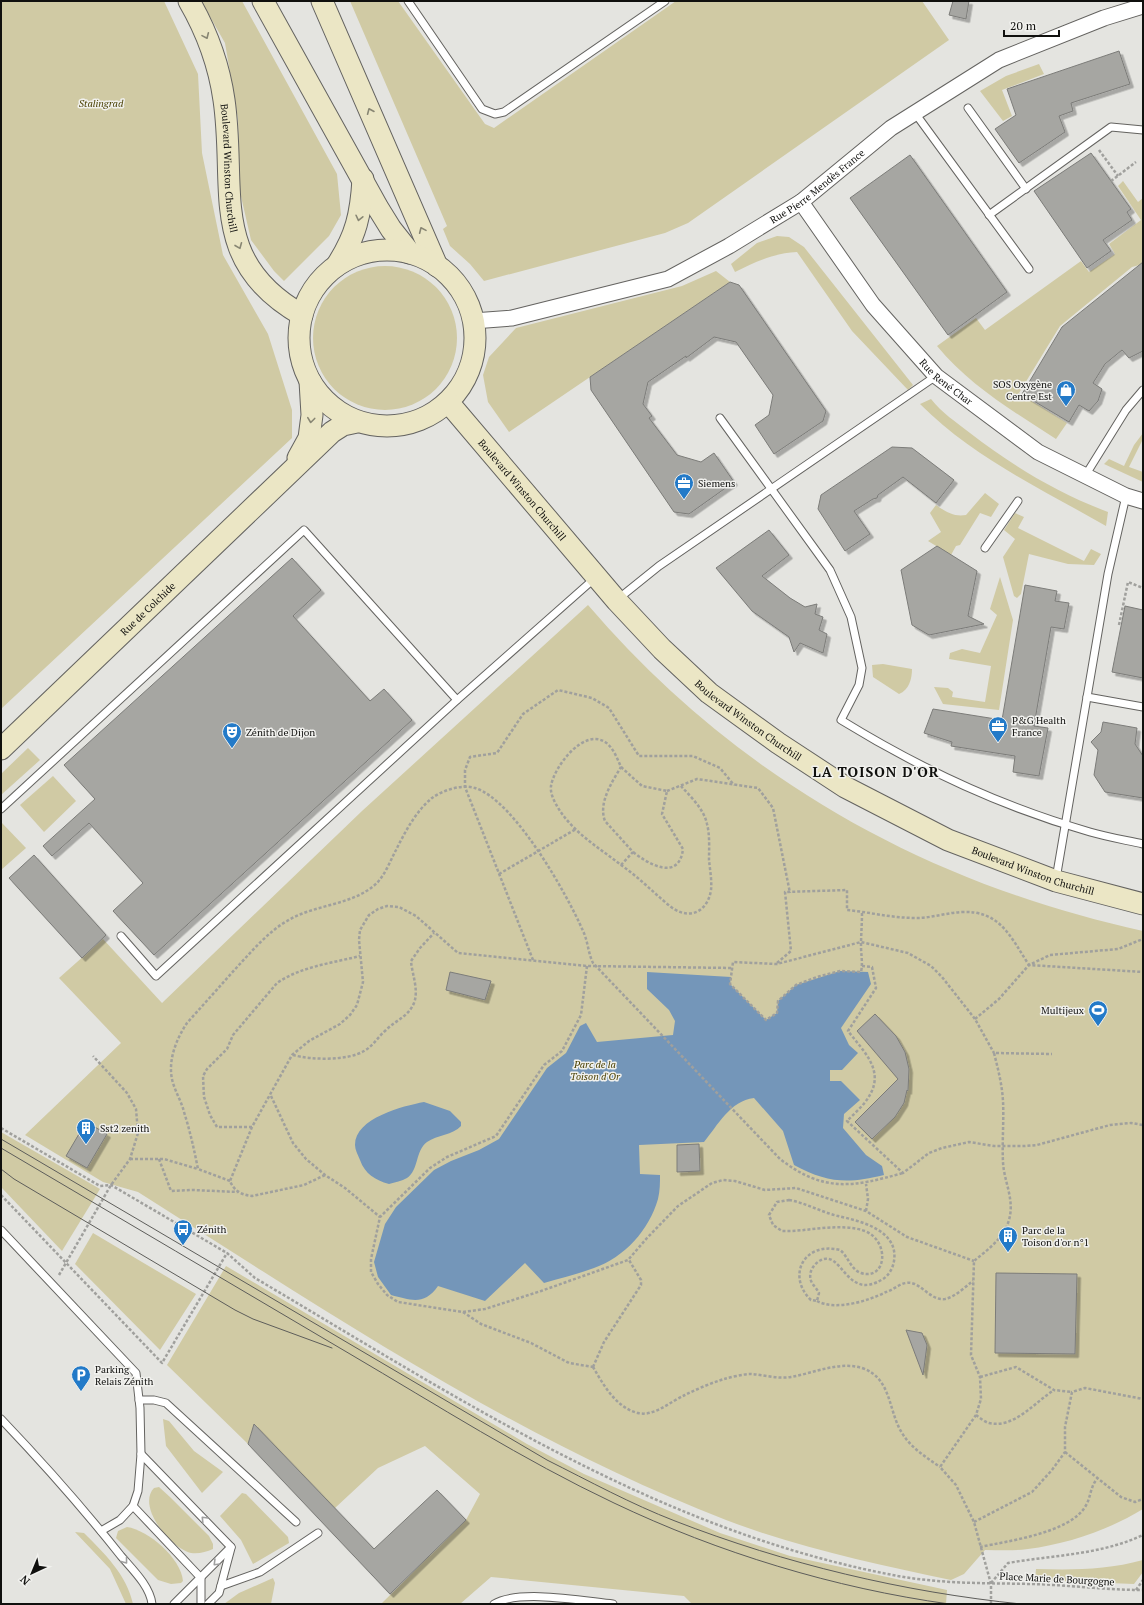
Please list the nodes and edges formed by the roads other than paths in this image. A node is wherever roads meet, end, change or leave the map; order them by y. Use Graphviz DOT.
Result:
graph roads {
  1 [pos="189,1"];
  2 [pos="262,1"];
  3 [pos="322,1"];
  4 [pos="408,1"];
  5 [pos="665,1"];
  6 [pos="1143,6"];
  7 [pos="968,108"];
  8 [pos="915,113"];
  9 [pos="1143,130"];
  10 [pos="363,179"];
  11 [pos="1026,189"];
  12 [pos="801,202"];
  13 [pos="989,214"];
  14 [pos="410,253"];
  15 [pos="337,265"];
  16 [pos="437,266"];
  17 [pos="1028,269"];
  18 [pos="302,315"];
  19 [pos="473,321"];
  20 [pos="936,376"];
  21 [pos="310,381"];
  22 [pos="1143,390"];
  23 [pos="448,402"];
  24 [pos="720,418"];
  25 [pos="357,422"];
  26 [pos="293,468"];
  27 [pos="1085,476"];
  28 [pos="771,490"];
  29 [pos="1126,496"];
  30 [pos="1143,501"];
  31 [pos="1018,502"];
  32 [pos="985,548"];
  33 [pos="596,577"];
  34 [pos="617,601"];
  35 [pos="1087,697"];
  36 [pos="457,700"];
  37 [pos="1143,707"];
  38 [pos="1,749"];
  39 [pos="1,809"];
  40 [pos="1065,824"];
  41 [pos="1143,844"];
  42 [pos="1056,881"];
  43 [pos="1143,904"];
  44 [pos="121,936"];
  45 [pos="1,1230"];
  46 [pos="140,1400"];
  47 [pos="1,1419"];
  48 [pos="141,1454"];
  49 [pos="133,1506"];
  50 [pos="296,1522"];
  51 [pos="101,1531"];
  52 [pos="318,1533"];
  53 [pos="231,1547"];
  54 [pos="200,1578"];
  55 [pos="221,1586"];
  56 [pos="152,1604"];
  57 [pos="174,1604"];
  58 [pos="202,1604"];
  59 [pos="208,1604"];
  60 [pos="494,1604"];
  61 [pos="613,1604"];
  1 -- 18 [label="street, Boulevard Winston Churchill, one-way"];
  2 -- 10 [label="street"];
  16 -- 3 [label="street, one-way"];
  4 -- 5 [label="lane"];
  6 -- 8 [label="street, Rue Pierre Mendès France"];
  7 -- 11 [label="lane"];
  8 -- 12 [label="street, Rue Pierre Mendès France"];
  8 -- 13 [label="lane"];
  9 -- 11 [label="lane"];
  10 -- 14 [label="street"];
  10 -- 15 [label="street, one-way"];
  11 -- 13 [label="lane"];
  12 -- 19 [label="street, Rue Pierre Mendès France"];
  12 -- 20 [label="street, Rue René Char"];
  13 -- 17 [label="lane"];
  14 -- 15 [label="street"];
  14 -- 16 [label="street"];
  15 -- 18 [label="street"];
  16 -- 19 [label="street"];
  18 -- 21 [label="street"];
  19 -- 23 [label="street"];
  20 -- 27 [label="street, Rue René Char"];
  20 -- 28 [label="lane"];
  21 -- 25 [label="street"];
  21 -- 26 [label="street, Rue de Colchide, one-way"];
  22 -- 27 [label="lane"];
  23 -- 25 [label="street"];
  23 -- 33 [label="street, Boulevard Winston Churchill"];
  24 -- 28 [label="lane"];
  25 -- 26 [label="street, Rue de Colchide"];
  26 -- 38 [label="street, Rue de Colchide"];
  27 -- 29 [label="street, Rue René Char"];
  28 -- 34 [label="lane"];
  28 -- 40 [label="lane"];
  29 -- 30 [label="street, Rue René Char"];
  29 -- 35 [label="lane"];
  31 -- 32 [label="lane"];
  33 -- 34 [label="street, Boulevard Winston Churchill"];
  33 -- 36 [label="lane"];
  34 -- 42 [label="street, Boulevard Winston Churchill"];
  35 -- 37 [label="lane"];
  35 -- 40 [label="lane"];
  36 -- 39 [label="lane"];
  36 -- 44 [label="lane"];
  40 -- 41 [label="lane"];
  40 -- 42 [label="lane"];
  42 -- 43 [label="street, Boulevard Winston Churchill"];
  45 -- 46 [label="lane"];
  46 -- 48 [label="lane"];
  46 -- 50 [label="lane"];
  47 -- 51 [label="lane"];
  48 -- 49 [label="lane"];
  53 -- 48 [label="lane, one-way"];
  49 -- 51 [label="lane"];
  49 -- 54 [label="lane"];
  51 -- 56 [label="lane, one-way"];
  52 -- 55 [label="lane"];
  53 -- 54 [label="lane, one-way"];
  53 -- 55 [label="lane"];
  54 -- 57 [label="lane"];
  54 -- 58 [label="lane"];
  55 -- 59 [label="lane"];
  60 -- 61 [label="lane"];
}
